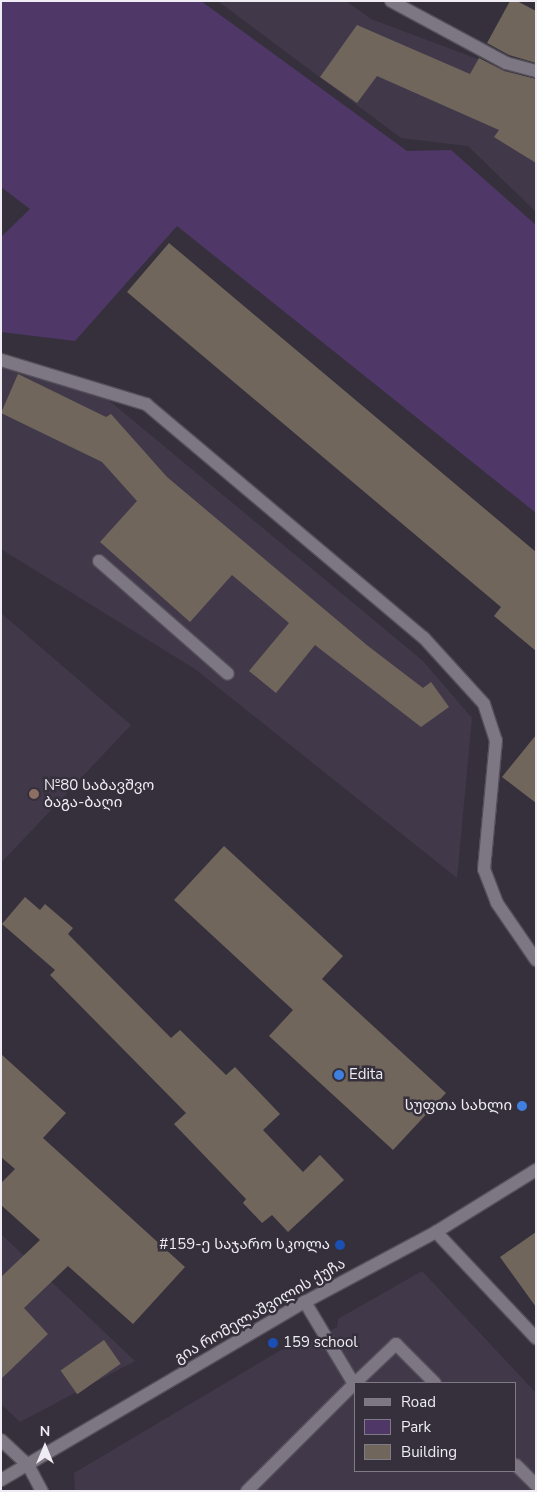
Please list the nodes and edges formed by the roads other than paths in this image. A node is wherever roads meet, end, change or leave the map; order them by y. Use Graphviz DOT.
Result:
graph roads {
  1 [pos="391,1"];
  2 [pos="536,70"];
  3 [pos="1,360"];
  4 [pos="99,561"];
  5 [pos="228,674"];
  6 [pos="536,960"];
  7 [pos="536,1170"];
  8 [pos="436,1232"];
  9 [pos="305,1302"];
  10 [pos="534,1332"];
  11 [pos="356,1382"];
  12 [pos="434,1382"];
  13 [pos="354,1384"];
  14 [pos="1,1440"];
  15 [pos="28,1465"];
  16 [pos="517,1466"];
  17 [pos="1,1480"];
  18 [pos="536,1485"];
  19 [pos="42,1491"];
  20 [pos="247,1491"];
  1 -- 2 [label="street"];
  3 -- 6 [label="street"];
  4 -- 5 [label="street"];
  7 -- 8 [label="street, გია რომელაშვილის ქუჩა"];
  8 -- 9 [label="street, გია რომელაშვილის ქუჩა"];
  8 -- 10 [label="street"];
  9 -- 13 [label="street"];
  9 -- 15 [label="street, გია რომელაშვილის ქუჩა"];
  11 -- 12 [label="street"];
  13 -- 20 [label="street"];
  14 -- 15 [label="street"];
  15 -- 17 [label="street, გია რომელაშვილის ქუჩა"];
  15 -- 19 [label="street"];
  16 -- 18 [label="street"];
}
